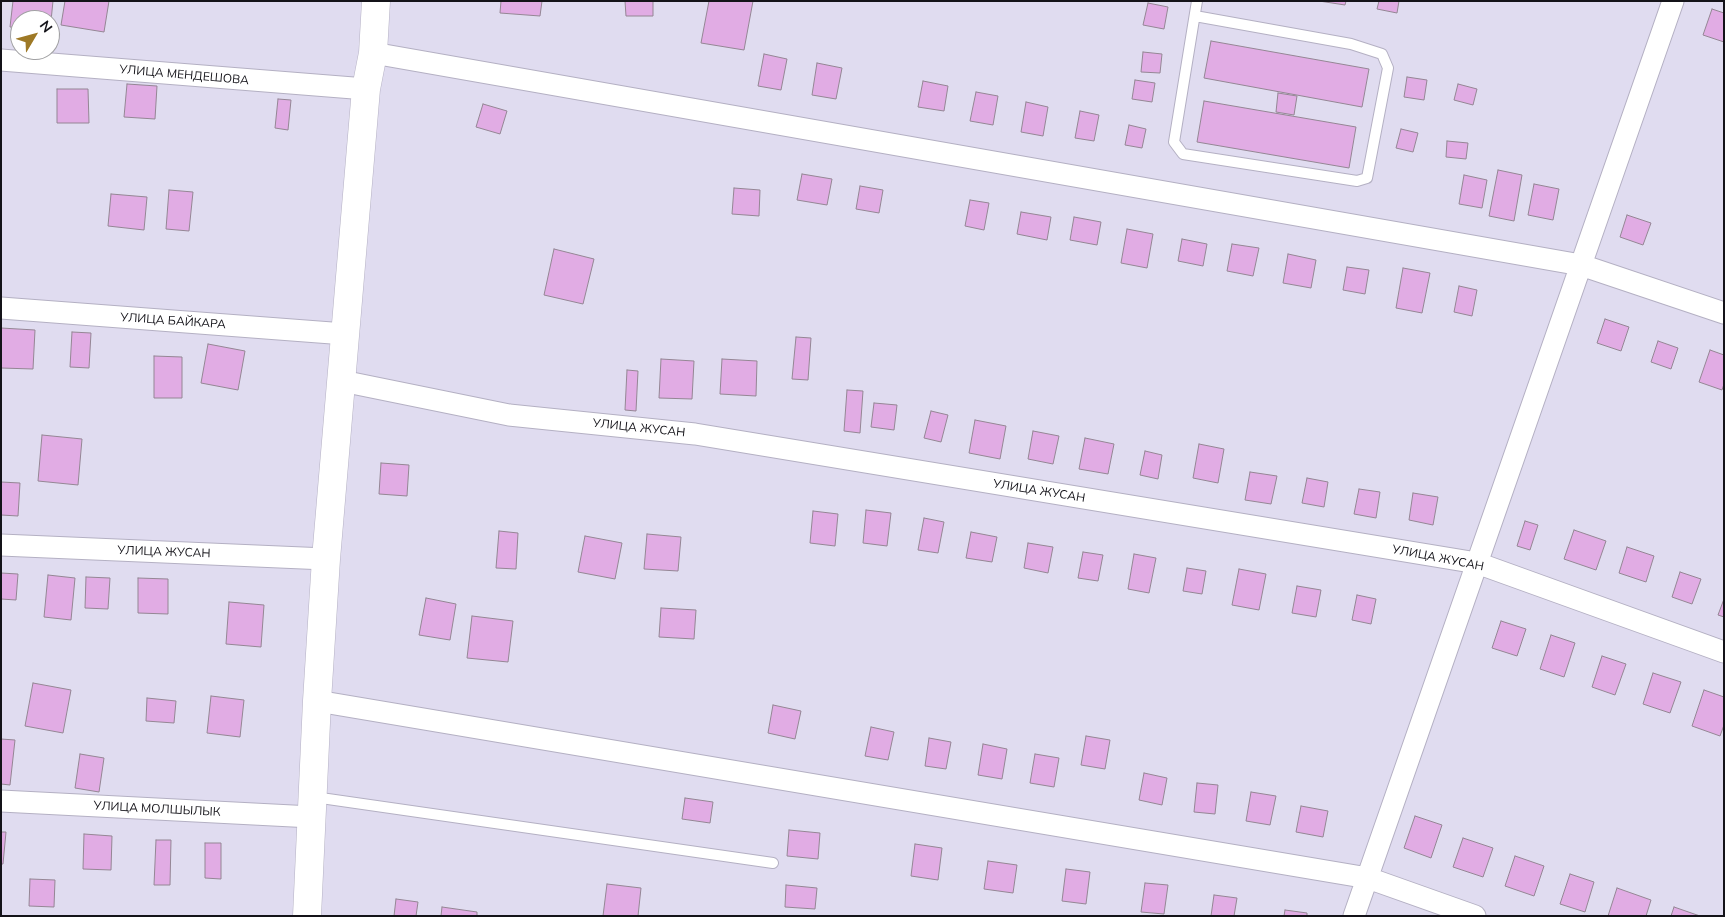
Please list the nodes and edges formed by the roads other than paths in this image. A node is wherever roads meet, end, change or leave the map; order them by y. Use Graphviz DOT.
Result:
graph roads {
  1 [pos="376,1"];
  2 [pos="1197,1"];
  3 [pos="1673,1"];
  4 [pos="1195,16"];
  5 [pos="373,52"];
  6 [pos="1,60"];
  7 [pos="366,89"];
  8 [pos="1581,265"];
  9 [pos="1,308"];
  10 [pos="1724,313"];
  11 [pos="346,334"];
  12 [pos="342,381"];
  13 [pos="1,545"];
  14 [pos="326,558"];
  15 [pos="1477,564"];
  16 [pos="1724,652"];
  17 [pos="317,701"];
  18 [pos="1,801"];
  19 [pos="312,807"];
  20 [pos="773,863"];
  21 [pos="1368,878"];
  22 [pos="307,916"];
  23 [pos="1354,916"];
  24 [pos="1475,916"];
  1 -- 5 [label="main road"];
  2 -- 4 [label="lane"];
  3 -- 8 [label="street"];
  4 -- 4 [label="lane"];
  5 -- 7 [label="main road"];
  5 -- 8 [label="street"];
  6 -- 7 [label="street, УЛИЦА МЕНДЕШОВА"];
  7 -- 11 [label="main road"];
  8 -- 10 [label="street"];
  8 -- 15 [label="street"];
  9 -- 11 [label="street, УЛИЦА БАЙКАРА"];
  11 -- 12 [label="main road"];
  12 -- 14 [label="main road"];
  12 -- 15 [label="street, УЛИЦА ЖУСАН"];
  13 -- 14 [label="street, УЛИЦА ЖУСАН"];
  14 -- 17 [label="main road"];
  15 -- 16 [label="street, УЛИЦА ЖУСАН"];
  15 -- 21 [label="street"];
  17 -- 19 [label="main road"];
  17 -- 21 [label="street"];
  18 -- 19 [label="street, УЛИЦА МОЛШЫЛЫК"];
  19 -- 20 [label="lane"];
  19 -- 22 [label="main road"];
  21 -- 23 [label="street"];
  21 -- 24 [label="street"];
}
